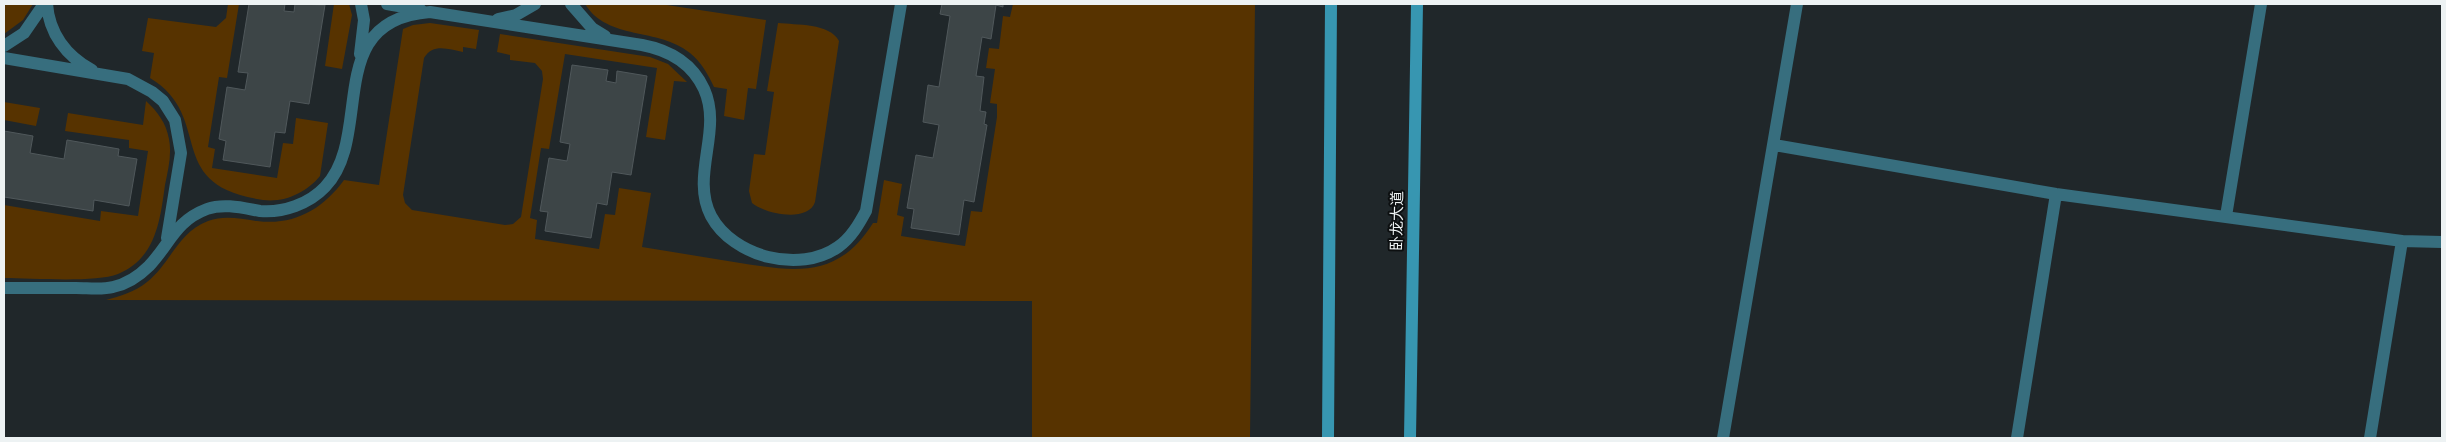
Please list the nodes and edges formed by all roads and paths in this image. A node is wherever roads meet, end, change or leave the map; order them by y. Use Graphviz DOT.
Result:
graph roads {
  1 [pos="46,4"];
  2 [pos="361,4"];
  3 [pos="386,4"];
  4 [pos="535,4"];
  5 [pos="571,4"];
  6 [pos="900,4"];
  7 [pos="1331,4"];
  8 [pos="1417,4"];
  9 [pos="1797,4"];
  10 [pos="2261,4"];
  11 [pos="438,12"];
  12 [pos="485,20"];
  13 [pos="618,41"];
  14 [pos="4,46"];
  15 [pos="4,58"];
  16 [pos="104,74"];
  17 [pos="356,78"];
  18 [pos="1774,145"];
  19 [pos="2056,194"];
  20 [pos="2226,216"];
  21 [pos="2402,241"];
  22 [pos="2442,242"];
  23 [pos="165,243"];
  24 [pos="4,288"];
  25 [pos="1328,438"];
  26 [pos="1410,438"];
  27 [pos="1723,438"];
  28 [pos="2017,438"];
  29 [pos="2370,438"];
  1 -- 14 [label="lane"];
  1 -- 16 [label="lane"];
  2 -- 17 [label="lane"];
  3 -- 11 [label="lane"];
  4 -- 12 [label="lane"];
  5 -- 13 [label="lane"];
  6 -- 13 [label="lane"];
  7 -- 25 [label="main road"];
  8 -- 26 [label="main road, 卧龙大道"];
  9 -- 18 [label="lane"];
  10 -- 20 [label="lane"];
  11 -- 12 [label="lane"];
  11 -- 17 [label="lane"];
  12 -- 13 [label="lane"];
  15 -- 16 [label="lane"];
  16 -- 23 [label="lane"];
  17 -- 23 [label="lane"];
  18 -- 19 [label="lane"];
  18 -- 27 [label="lane"];
  19 -- 20 [label="lane"];
  19 -- 28 [label="lane"];
  20 -- 21 [label="lane"];
  21 -- 22 [label="lane"];
  21 -- 29 [label="lane"];
  23 -- 24 [label="lane"];
}
